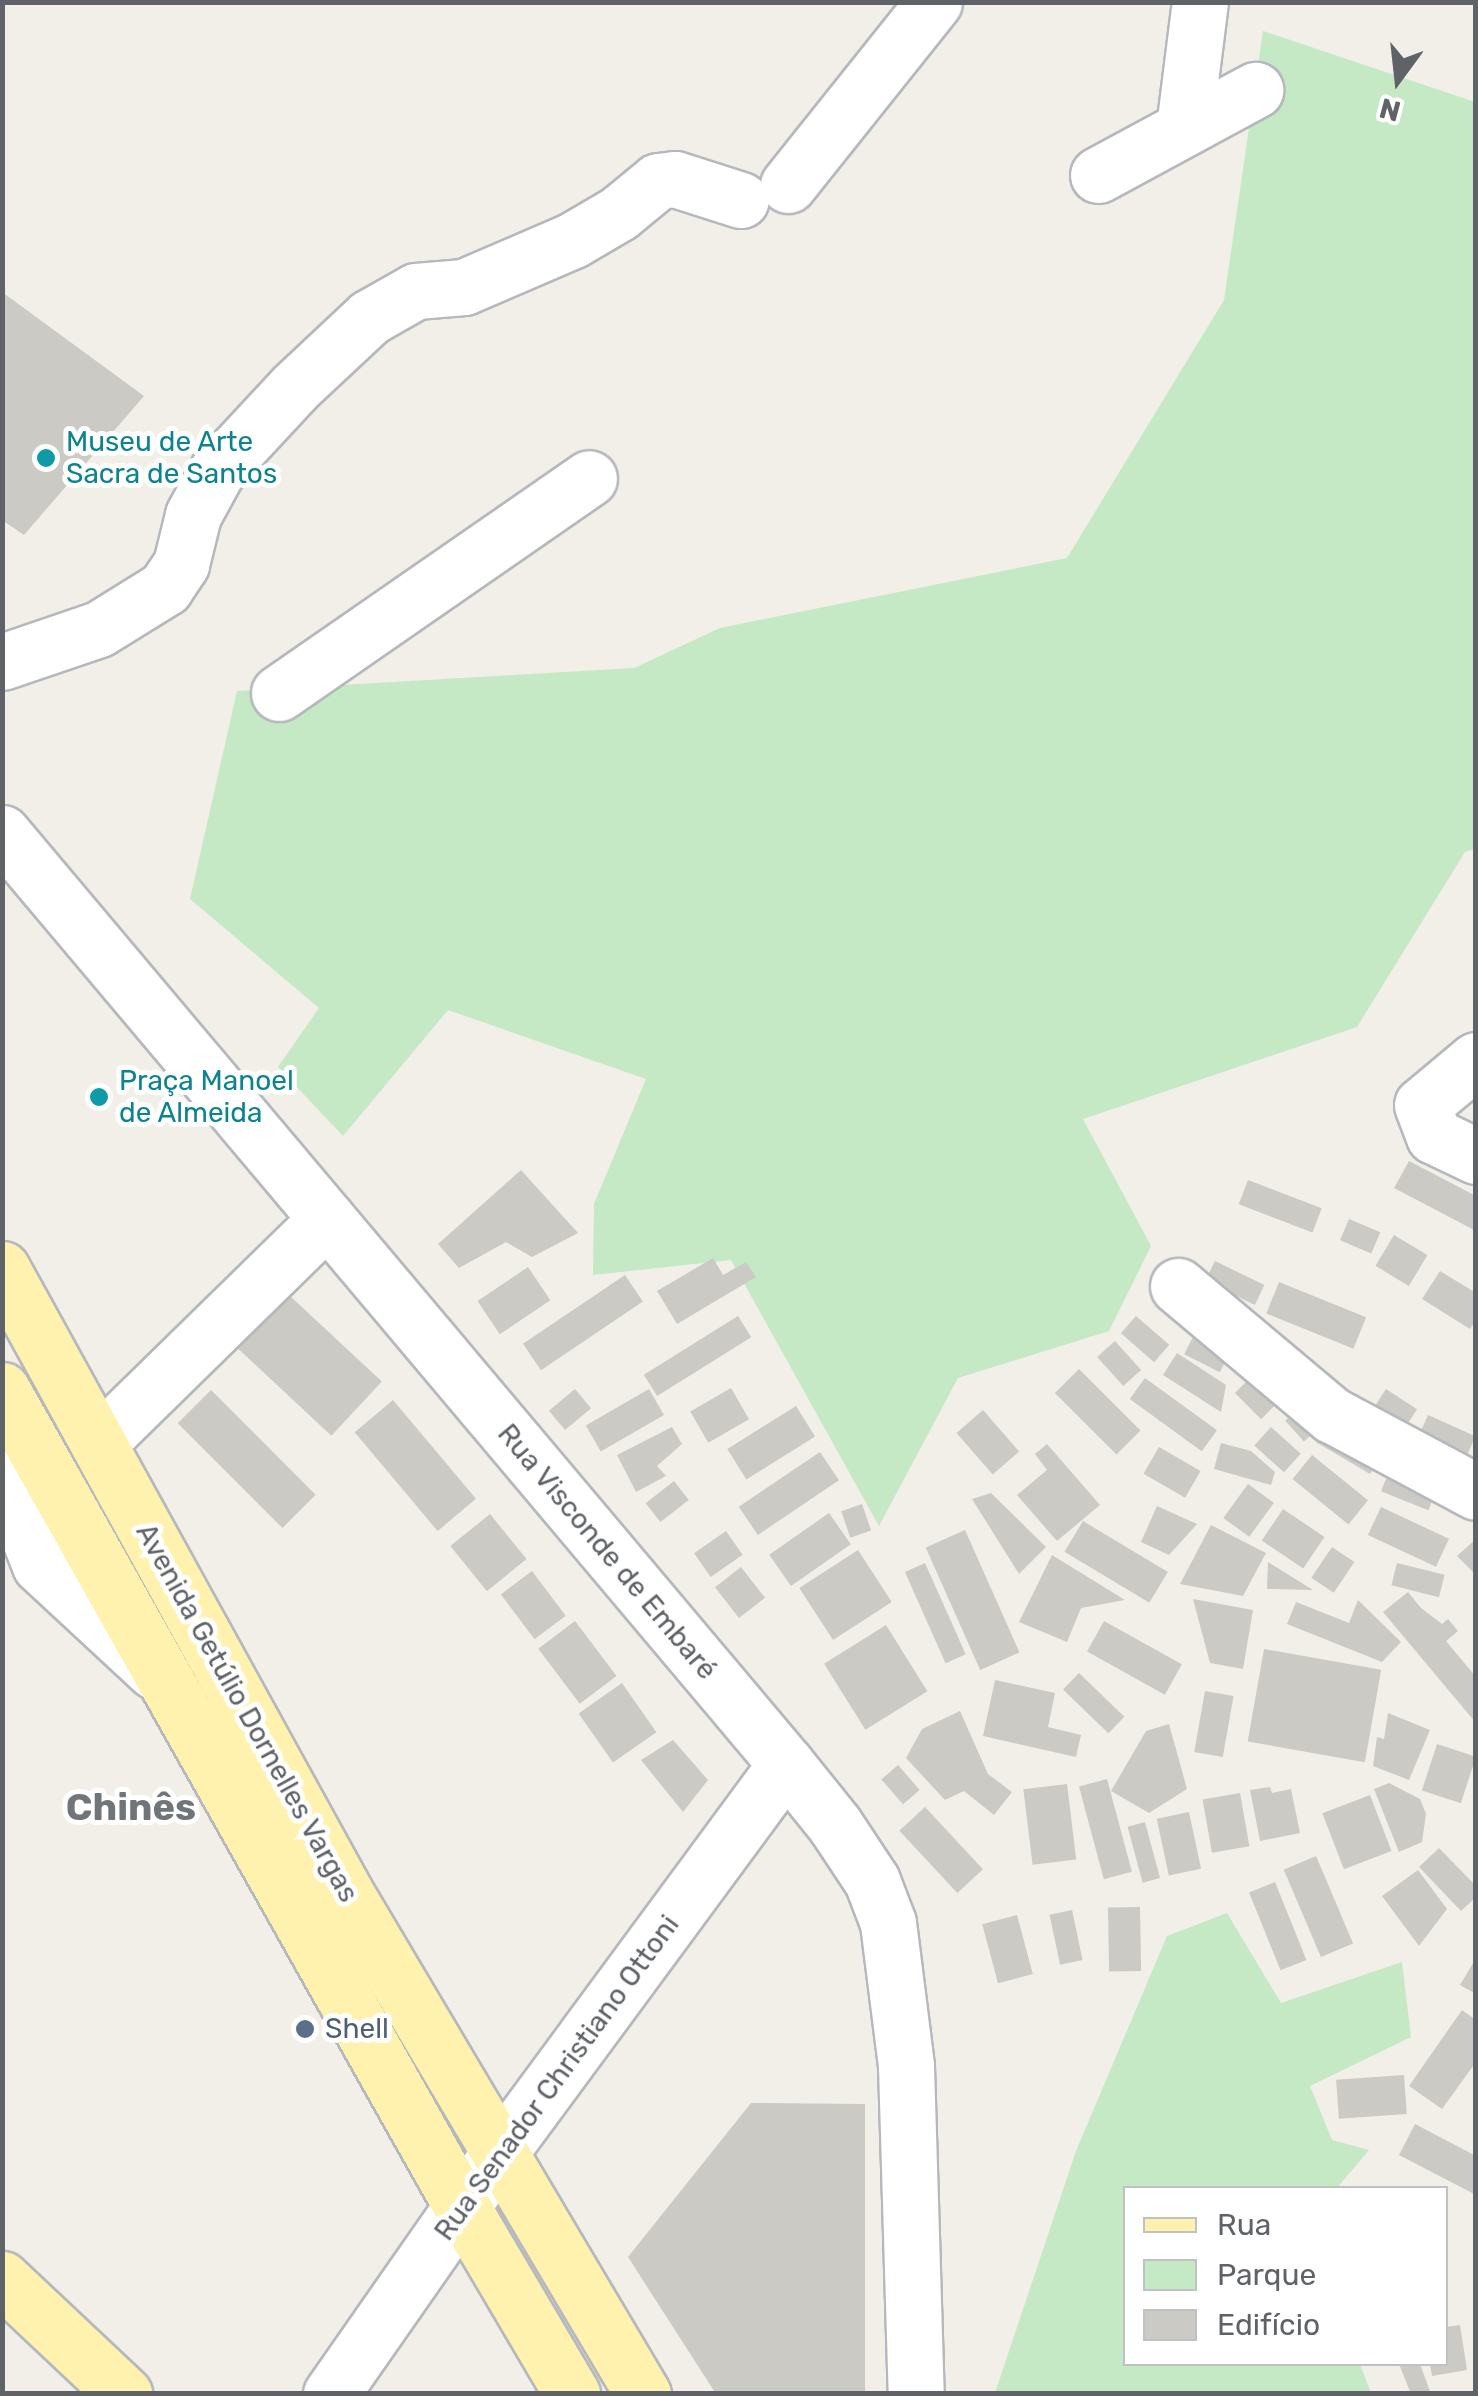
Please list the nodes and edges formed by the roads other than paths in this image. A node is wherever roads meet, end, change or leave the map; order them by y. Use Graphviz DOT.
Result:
graph roads {
  1 [pos="934,2"];
  2 [pos="1200,2"];
  3 [pos="1255,90"];
  4 [pos="1184,128"];
  5 [pos="1098,175"];
  6 [pos="589,478"];
  7 [pos="2,662"];
  8 [pos="279,692"];
  9 [pos="2,833"];
  10 [pos="1476,1060"];
  11 [pos="1476,1156"];
  12 [pos="326,1219"];
  13 [pos="2,1270"];
  14 [pos="1178,1286"];
  15 [pos="2,1390"];
  16 [pos="98,1442"];
  17 [pos="2,1470"];
  18 [pos="1476,1492"];
  19 [pos="21,1575"];
  20 [pos="162,1679"];
  21 [pos="786,1764"];
  22 [pos="500,2152"];
  23 [pos="462,2207"];
  24 [pos="2,2279"];
  25 [pos="124,2394"];
  26 [pos="331,2394"];
  27 [pos="572,2394"];
  28 [pos="644,2394"];
  29 [pos="916,2394"];
  1 -- 7 [label="street"];
  2 -- 4 [label="street"];
  3 -- 4 [label="street"];
  4 -- 5 [label="street"];
  6 -- 8 [label="street"];
  9 -- 12 [label="street, Rua Visconde de Embaré"];
  10 -- 11 [label="street"];
  12 -- 16 [label="street"];
  12 -- 21 [label="street, Rua Visconde de Embaré"];
  13 -- 16 [label="main road, Avenida Getúlio Dornelles Vargas"];
  14 -- 18 [label="street"];
  15 -- 20 [label="main road"];
  16 -- 22 [label="main road, Avenida Getúlio Dornelles Vargas"];
  17 -- 19 [label="street"];
  19 -- 20 [label="street"];
  20 -- 23 [label="main road"];
  21 -- 22 [label="street, Rua Senador Christiano Ottoni"];
  21 -- 29 [label="street, Rua Visconde de Embaré"];
  22 -- 23 [label="street, Rua Senador Christiano Ottoni"];
  22 -- 28 [label="main road, Avenida Getúlio Dornelles Vargas"];
  23 -- 26 [label="street, Rua Senador Christiano Ottoni"];
  23 -- 27 [label="main road"];
  24 -- 25 [label="main road"];
}
